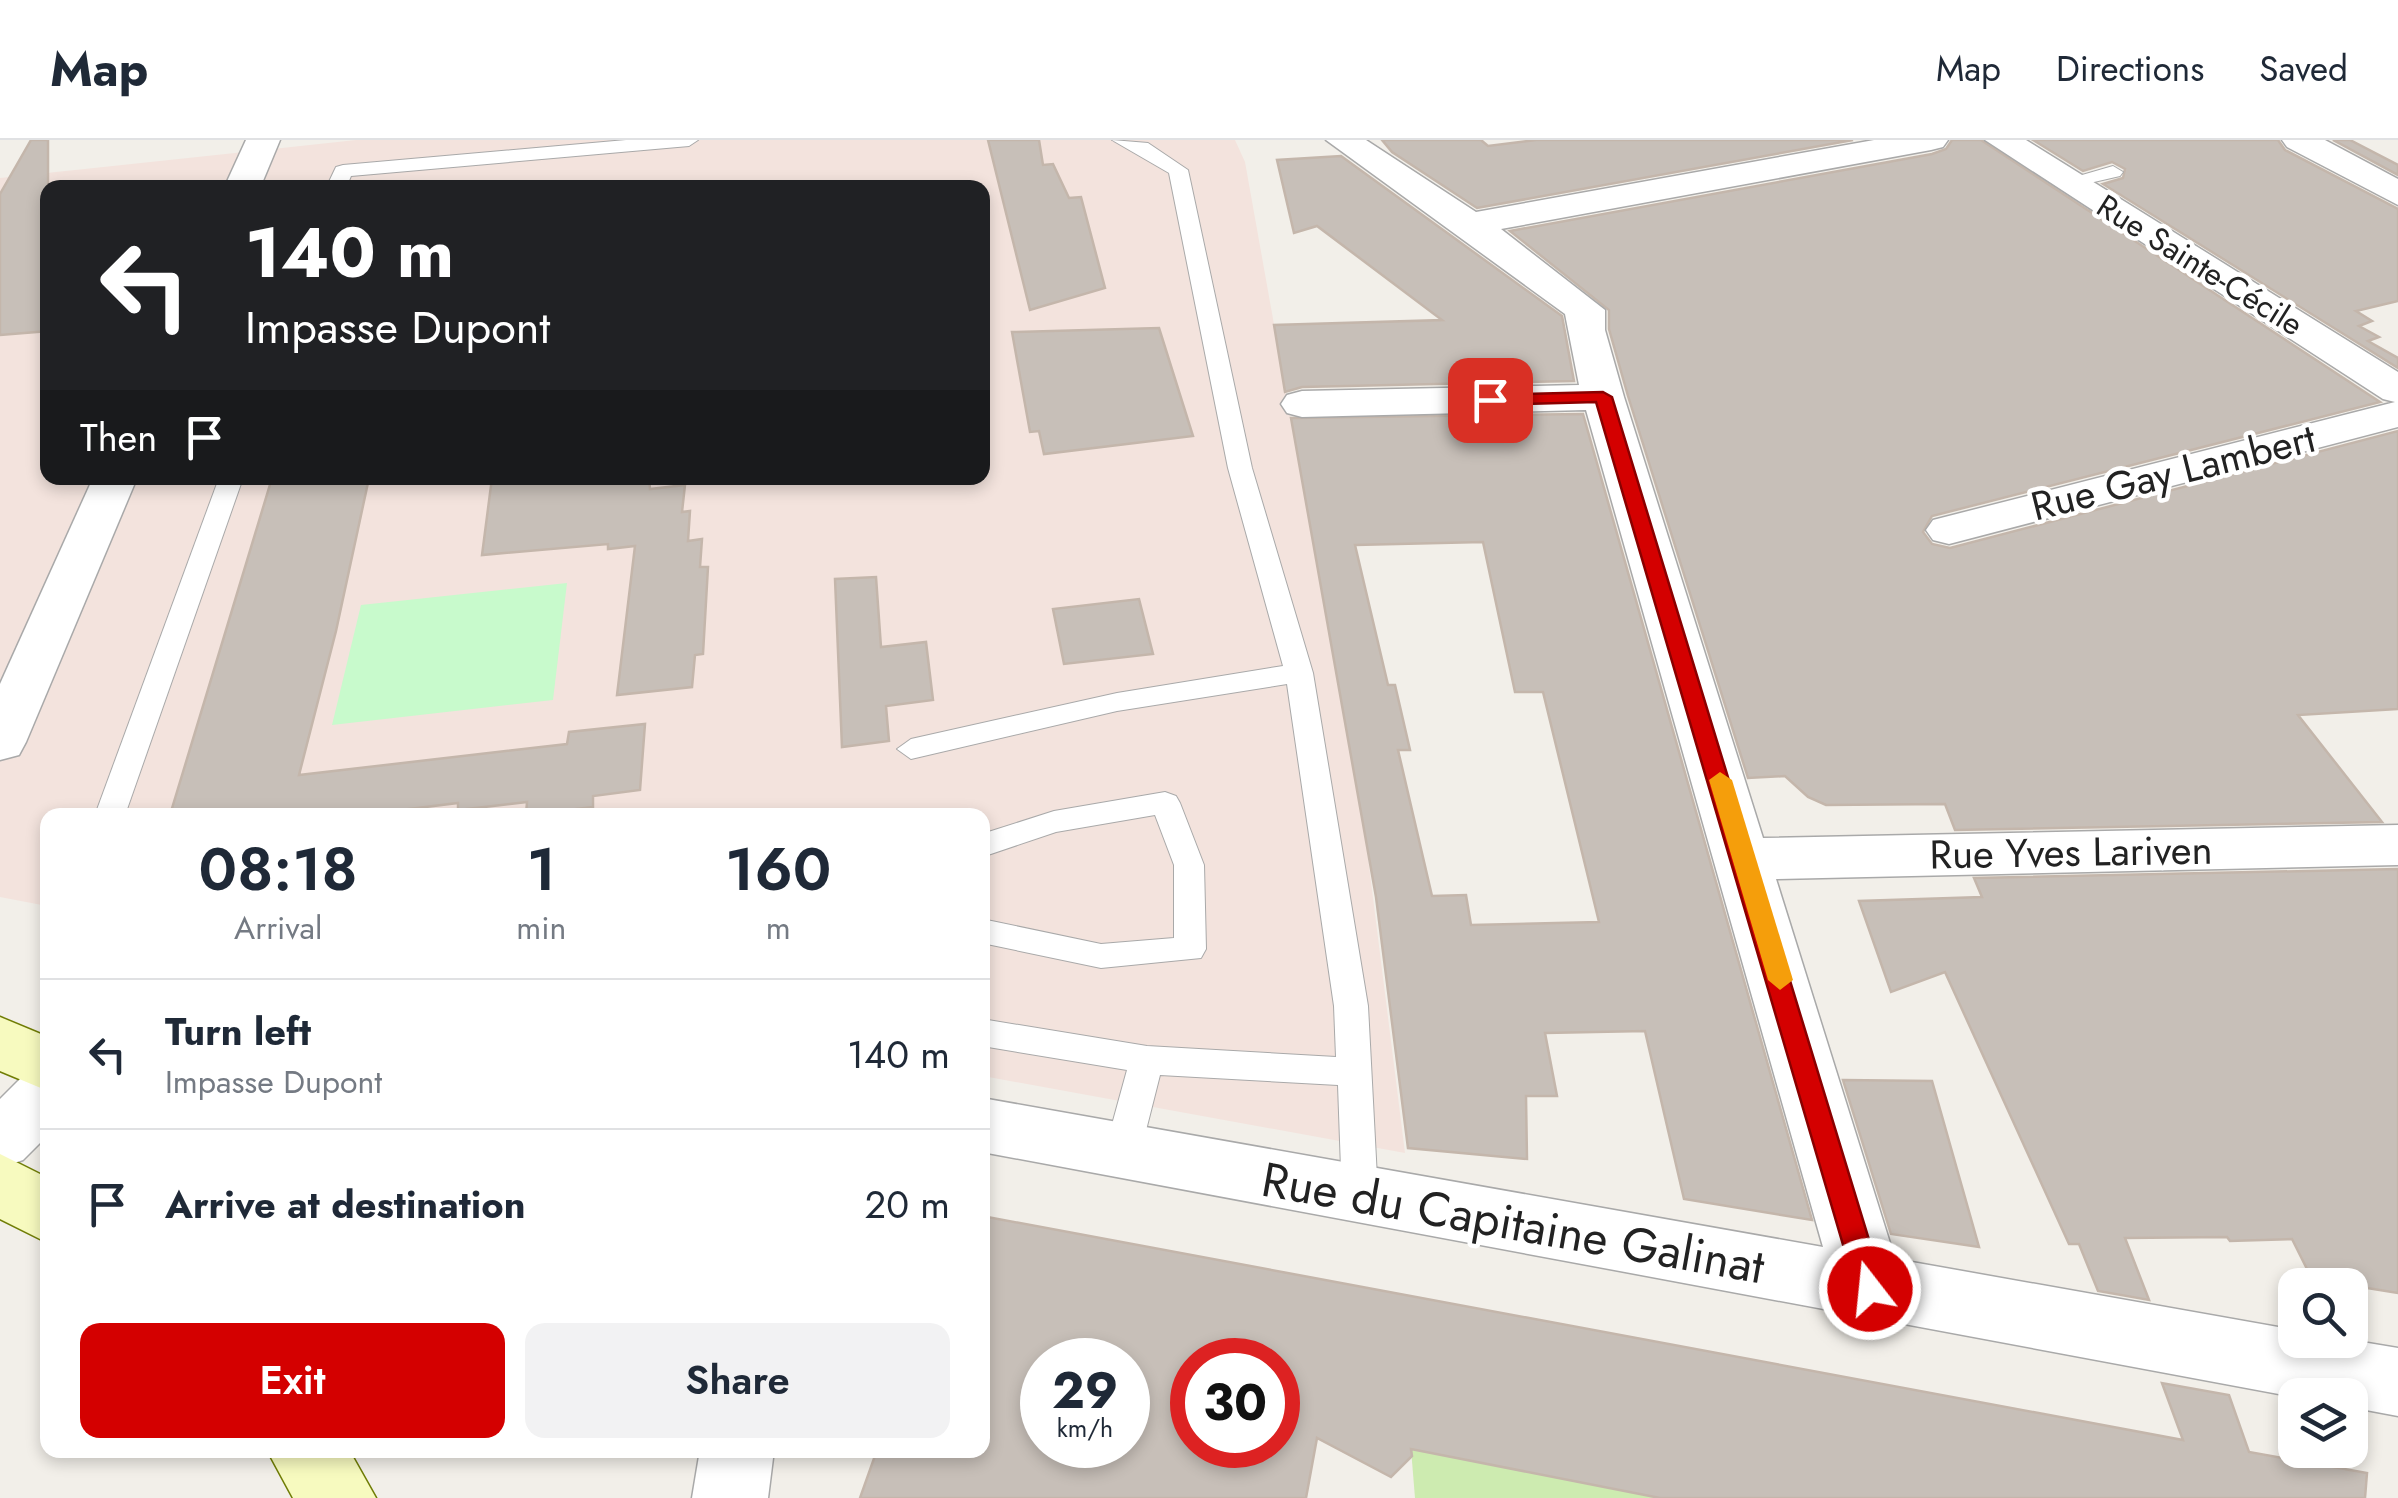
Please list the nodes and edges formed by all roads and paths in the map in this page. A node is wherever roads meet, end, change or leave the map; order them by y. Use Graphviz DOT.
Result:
graph roads {
  1 [pos="262,140"];
  2 [pos="689,140"];
  3 [pos="1121,140"];
  4 [pos="1343,140"];
  5 [pos="1930,140"];
  6 [pos="2002,140"];
  7 [pos="2299,140"];
  8 [pos="2114,172"];
  9 [pos="245,180"];
  10 [pos="340,180"];
  11 [pos="2068,182"];
  12 [pos="2398,194"];
  13 [pos="1470,224"];
  14 [pos="2398,390"];
  15 [pos="1603,397"];
  16 [pos="1302,404"];
  17 [pos="2398,414"];
  18 [pos="113,485"];
  19 [pos="228,485"];
  20 [pos="1949,530"];
  21 [pos="1298,673"];
  22 [pos="0,742"];
  23 [pos="911,749"];
  24 [pos="113,808"];
  25 [pos="990,843"];
  26 [pos="2398,845"];
  27 [pos="1745,859"];
  28 [pos="990,933"];
  29 [pos="990,1033"];
  30 [pos="0,1042"];
  31 [pos="1146,1060"];
  32 [pos="40,1062"];
  33 [pos="1356,1072"];
  34 [pos="40,1100"];
  35 [pos="990,1125"];
  36 [pos="0,1141"];
  37 [pos="1123,1150"];
  38 [pos="0,1184"];
  39 [pos="1360,1197"];
  40 [pos="40,1209"];
  41 [pos="1870,1289"];
  42 [pos="2398,1382"];
  43 [pos="310,1458"];
  44 [pos="736,1458"];
  45 [pos="338,1498"];
  46 [pos="730,1498"];
  1 -- 9 [label="street"];
  2 -- 10 [label="lane"];
  3 -- 21 [label="lane"];
  4 -- 13 [label="street"];
  5 -- 13 [label="street"];
  6 -- 11 [label="street, Rue Sainte-Cécile"];
  7 -- 12 [label="street"];
  8 -- 11 [label="lane"];
  11 -- 14 [label="street, Rue Sainte-Cécile"];
  13 -- 15 [label="street"];
  15 -- 16 [label="street"];
  15 -- 27 [label="street"];
  17 -- 20 [label="street, Rue Gay Lambert"];
  18 -- 22 [label="street"];
  19 -- 24 [label="lane"];
  21 -- 23 [label="lane"];
  21 -- 33 [label="lane"];
  25 -- 28 [label="lane"];
  26 -- 27 [label="street, Rue Yves Lariven"];
  27 -- 41 [label="street"];
  29 -- 31 [label="lane"];
  30 -- 32 [label="main road"];
  31 -- 33 [label="lane"];
  31 -- 37 [label="lane"];
  33 -- 39 [label="lane"];
  34 -- 36 [label="street"];
  35 -- 37 [label="street, Rue du Capitaine Galinat"];
  37 -- 39 [label="street, Rue du Capitaine Galinat"];
  38 -- 40 [label="main road"];
  39 -- 41 [label="street, Rue du Capitaine Galinat"];
  41 -- 42 [label="street, Rue du Capitaine Galinat"];
  43 -- 45 [label="main road"];
  44 -- 46 [label="street"];
}
